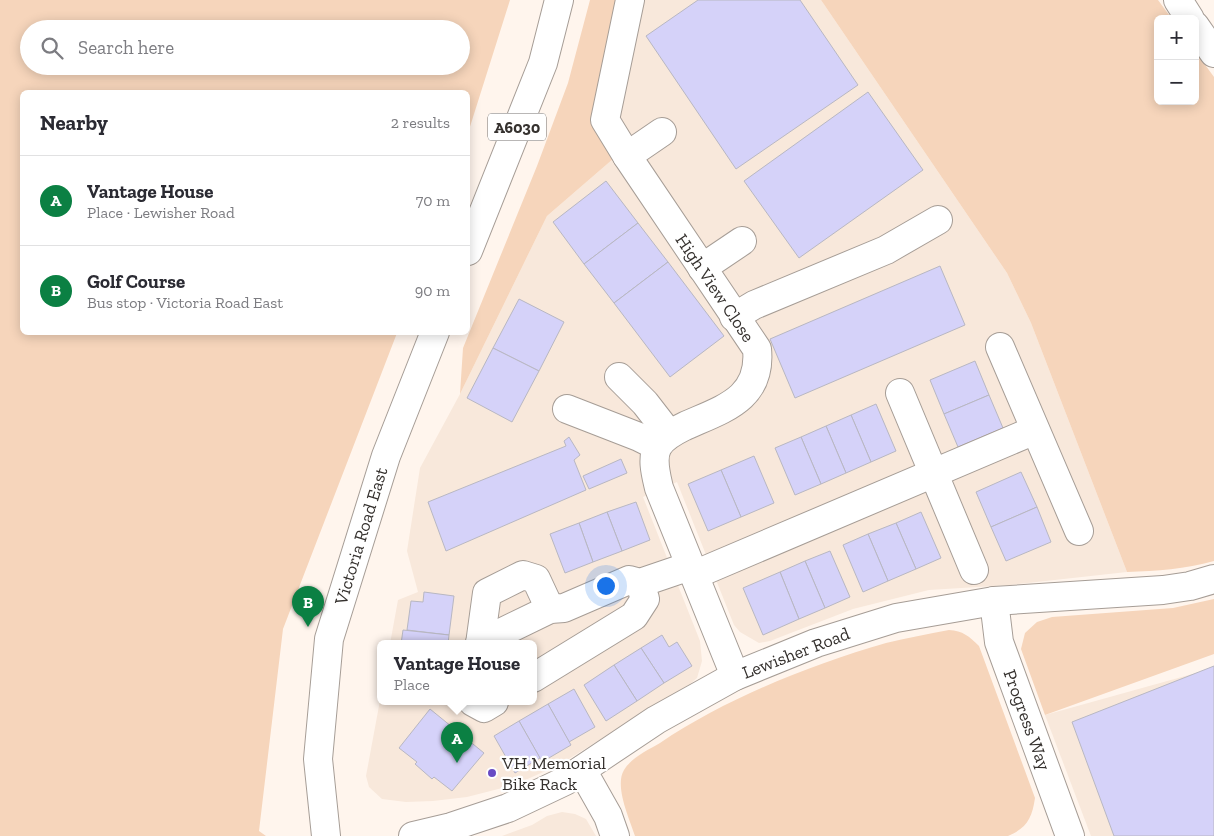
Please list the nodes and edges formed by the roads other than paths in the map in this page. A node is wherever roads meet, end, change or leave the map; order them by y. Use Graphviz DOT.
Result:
graph roads {
  1 [pos="559,0"];
  2 [pos="630,0"];
  3 [pos="1178,0"];
  4 [pos="1187,15"];
  5 [pos="1199,32"];
  6 [pos="1214,53"];
  7 [pos="662,132"];
  8 [pos="627,156"];
  9 [pos="938,220"];
  10 [pos="742,240"];
  11 [pos="470,246"];
  12 [pos="702,268"];
  13 [pos="734,317"];
  14 [pos="434,335"];
  15 [pos="1000,347"];
  16 [pos="619,377"];
  17 [pos="900,393"];
  18 [pos="568,409"];
  19 [pos="1035,430"];
  20 [pos="663,440"];
  21 [pos="934,473"];
  22 [pos="1079,531"];
  23 [pos="974,570"];
  24 [pos="692,571"];
  25 [pos="1214,579"];
  26 [pos="640,583"];
  27 [pos="994,601"];
  28 [pos="550,609"];
  29 [pos="480,640"];
  30 [pos="486,640"];
  31 [pos="537,676"];
  32 [pos="735,676"];
  33 [pos="582,770"];
  34 [pos="1064,834"];
  35 [pos="326,836"];
  36 [pos="413,836"];
  37 [pos="614,836"];
  1 -- 11 [label="main road, A6030"];
  2 -- 8 [label="main road, High View Close"];
  3 -- 4 [label="main road"];
  5 -- 6 [label="main road"];
  7 -- 8 [label="main road"];
  8 -- 12 [label="main road, High View Close"];
  9 -- 13 [label="main road"];
  10 -- 12 [label="main road"];
  12 -- 13 [label="main road, High View Close"];
  13 -- 20 [label="main road, High View Close"];
  14 -- 35 [label="main road, Victoria Road East"];
  15 -- 19 [label="main road"];
  16 -- 20 [label="main road"];
  17 -- 21 [label="main road"];
  18 -- 20 [label="main road"];
  19 -- 21 [label="main road"];
  19 -- 22 [label="main road"];
  20 -- 24 [label="main road"];
  21 -- 23 [label="main road"];
  21 -- 24 [label="main road"];
  24 -- 26 [label="main road"];
  24 -- 32 [label="main road"];
  25 -- 27 [label="main road, Lewisher Road"];
  26 -- 28 [label="main road"];
  26 -- 31 [label="main road"];
  27 -- 32 [label="main road, Lewisher Road"];
  27 -- 34 [label="main road, Progress Way"];
  28 -- 29 [label="main road"];
  28 -- 30 [label="main road"];
  32 -- 33 [label="main road, Lewisher Road"];
  33 -- 36 [label="main road, Lewisher Road"];
  33 -- 37 [label="main road"];
}
